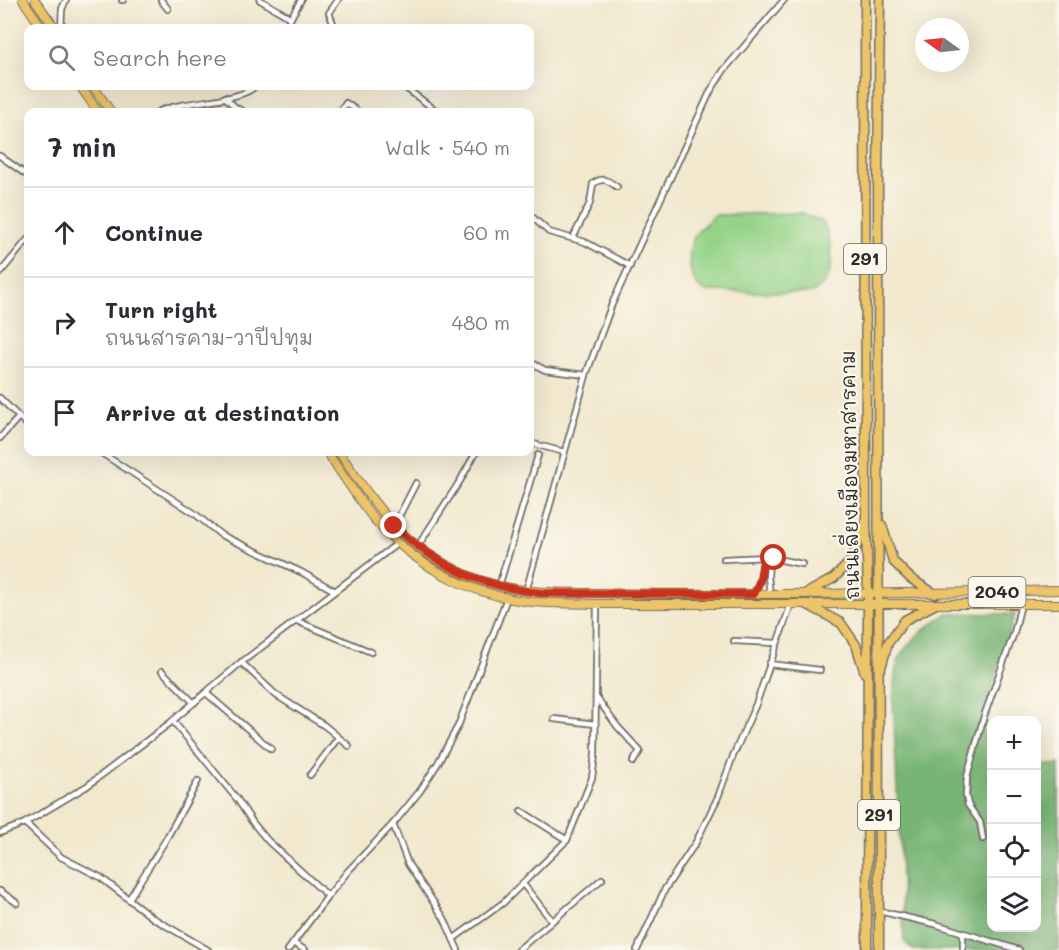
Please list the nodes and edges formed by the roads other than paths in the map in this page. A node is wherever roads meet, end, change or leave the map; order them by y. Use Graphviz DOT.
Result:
graph roads {
  1 [pos="23,0"];
  2 [pos="35,0"];
  3 [pos="66,0"];
  4 [pos="161,0"];
  5 [pos="260,0"];
  6 [pos="302,0"];
  7 [pos="338,0"];
  8 [pos="784,0"];
  9 [pos="865,0"];
  10 [pos="880,0"];
  11 [pos="168,9"];
  12 [pos="291,18"];
  13 [pos="39,24"];
  14 [pos="52,24"];
  15 [pos="61,24"];
  16 [pos="287,24"];
  17 [pos="332,24"];
  18 [pos="83,90"];
  19 [pos="96,90"];
  20 [pos="250,90"];
  21 [pos="408,90"];
  22 [pos="225,97"];
  23 [pos="177,105"];
  24 [pos="95,108"];
  25 [pos="108,108"];
  26 [pos="169,108"];
  27 [pos="179,108"];
  28 [pos="237,108"];
  29 [pos="342,108"];
  30 [pos="354,108"];
  31 [pos="433,108"];
  32 [pos="0,156"];
  33 [pos="24,173"];
  34 [pos="617,187"];
  35 [pos="534,219"];
  36 [pos="573,238"];
  37 [pos="24,244"];
  38 [pos="630,266"];
  39 [pos="0,273"];
  40 [pos="534,365"];
  41 [pos="586,375"];
  42 [pos="0,398"];
  43 [pos="19,417"];
  44 [pos="24,422"];
  45 [pos="0,438"];
  46 [pos="534,444"];
  47 [pos="564,452"];
  48 [pos="538,455"];
  49 [pos="106,456"];
  50 [pos="330,456"];
  51 [pos="342,456"];
  52 [pos="474,456"];
  53 [pos="416,483"];
  54 [pos="879,516"];
  55 [pos="866,518"];
  56 [pos="394,526"];
  57 [pos="398,543"];
  58 [pos="418,548"];
  59 [pos="766,557"];
  60 [pos="724,559"];
  61 [pos="802,564"];
  62 [pos="499,586"];
  63 [pos="1059,590"];
  64 [pos="335,591"];
  65 [pos="526,591"];
  66 [pos="646,594"];
  67 [pos="754,594"];
  68 [pos="770,594"];
  69 [pos="805,594"];
  70 [pos="868,594"];
  71 [pos="879,594"];
  72 [pos="935,594"];
  73 [pos="507,598"];
  74 [pos="597,604"];
  75 [pos="646,604"];
  76 [pos="791,604"];
  77 [pos="806,604"];
  78 [pos="868,604"];
  79 [pos="879,604"];
  80 [pos="936,604"];
  81 [pos="1021,604"];
  82 [pos="1059,604"];
  83 [pos="297,621"];
  84 [pos="734,641"];
  85 [pos="777,643"];
  86 [pos="371,652"];
  87 [pos="241,662"];
  88 [pos="770,664"];
  89 [pos="820,670"];
  90 [pos="162,671"];
  91 [pos="878,680"];
  92 [pos="867,682"];
  93 [pos="206,693"];
  94 [pos="596,698"];
  95 [pos="194,703"];
  96 [pos="554,719"];
  97 [pos="173,721"];
  98 [pos="595,724"];
  99 [pos="338,738"];
  100 [pos="349,746"];
  101 [pos="272,749"];
  102 [pos="633,762"];
  103 [pos="310,775"];
  104 [pos="198,781"];
  105 [pos="521,811"];
  106 [pos="25,823"];
  107 [pos="393,824"];
  108 [pos="0,833"];
  109 [pos="983,838"];
  110 [pos="567,840"];
  111 [pos="602,879"];
  112 [pos="523,884"];
  113 [pos="0,891"];
  114 [pos="328,896"];
  115 [pos="129,899"];
  116 [pos="17,903"];
  117 [pos="879,911"];
  118 [pos="552,921"];
  119 [pos="963,932"];
  120 [pos="453,939"];
  121 [pos="293,943"];
  122 [pos="207,950"];
  123 [pos="288,950"];
  124 [pos="305,950"];
  125 [pos="458,950"];
  126 [pos="518,950"];
  127 [pos="637,950"];
  128 [pos="867,950"];
  129 [pos="879,950"];
  130 [pos="963,950"];
  131 [pos="1019,950"];
  1 -- 13 [label="main road"];
  2 -- 14 [label="main road"];
  3 -- 15 [label="street"];
  4 -- 11 [label="street"];
  5 -- 12 [label="street"];
  6 -- 12 [label="street"];
  7 -- 17 [label="street"];
  8 -- 38 [label="street"];
  9 -- 55 [label="highway, ถนนเลี่ยงเมืองมหาสารคาม / 291"];
  10 -- 54 [label="highway, ถนนเลี่ยงเมืองมหาสารคาม / 291"];
  12 -- 16 [label="street"];
  18 -- 24 [label="main road"];
  19 -- 25 [label="main road"];
  20 -- 22 [label="street"];
  21 -- 31 [label="street"];
  22 -- 23 [label="street"];
  22 -- 28 [label="street"];
  23 -- 26 [label="street"];
  23 -- 27 [label="street"];
  29 -- 30 [label="street"];
  32 -- 33 [label="street"];
  34 -- 36 [label="street"];
  35 -- 36 [label="street"];
  36 -- 38 [label="street"];
  37 -- 39 [label="street"];
  38 -- 41 [label="street"];
  40 -- 41 [label="street"];
  41 -- 47 [label="street"];
  42 -- 43 [label="street"];
  43 -- 44 [label="street"];
  43 -- 45 [label="street"];
  46 -- 47 [label="street"];
  47 -- 65 [label="street"];
  48 -- 62 [label="street"];
  49 -- 64 [label="street"];
  50 -- 57 [label="main road, 2040"];
  51 -- 56 [label="main road, 2040"];
  52 -- 58 [label="street"];
  53 -- 56 [label="street"];
  54 -- 71 [label="highway, ถนนเลี่ยงเมืองมหาสารคาม / 291"];
  54 -- 72 [label="highway"];
  55 -- 69 [label="highway"];
  55 -- 70 [label="highway, ถนนเลี่ยงเมืองมหาสารคาม / 291"];
  56 -- 58 [label="main road, 2040"];
  57 -- 64 [label="street"];
  57 -- 73 [label="main road, 2040"];
  58 -- 62 [label="main road, 2040"];
  59 -- 60 [label="street"];
  59 -- 61 [label="street"];
  59 -- 67 [label="street"];
  59 -- 68 [label="street"];
  62 -- 65 [label="main road, 2040"];
  63 -- 72 [label="main road, 2040"];
  64 -- 83 [label="street"];
  65 -- 66 [label="main road, 2040"];
  66 -- 67 [label="main road, 2040"];
  66 -- 75 [label="main road"];
  67 -- 68 [label="main road, 2040"];
  68 -- 69 [label="main road, 2040"];
  69 -- 70 [label="main road, 2040"];
  70 -- 71 [label="main road, 2040"];
  70 -- 78 [label="highway, ถนนเลี่ยงเมืองมหาสารคาม / 291"];
  71 -- 72 [label="main road, 2040"];
  71 -- 79 [label="highway, ถนนเลี่ยงเมืองมหาสารคาม / 291"];
  73 -- 74 [label="main road, 2040"];
  73 -- 107 [label="street"];
  74 -- 75 [label="main road, 2040"];
  74 -- 94 [label="street"];
  75 -- 76 [label="main road, 2040"];
  76 -- 77 [label="main road, 2040"];
  76 -- 85 [label="street"];
  77 -- 78 [label="main road, 2040"];
  77 -- 92 [label="highway"];
  78 -- 79 [label="main road, 2040"];
  78 -- 92 [label="highway, ถนนเลี่ยงเมืองมหาสารคาม / 291"];
  79 -- 80 [label="main road, 2040"];
  79 -- 91 [label="highway, ถนนเลี่ยงเมืองมหาสารคาม / 291"];
  80 -- 81 [label="main road, 2040"];
  80 -- 91 [label="highway"];
  81 -- 82 [label="main road, 2040"];
  81 -- 109 [label="street"];
  83 -- 86 [label="street"];
  83 -- 87 [label="street"];
  84 -- 85 [label="street"];
  85 -- 88 [label="street"];
  87 -- 93 [label="street"];
  87 -- 99 [label="street"];
  88 -- 89 [label="street"];
  88 -- 127 [label="street"];
  90 -- 95 [label="street"];
  91 -- 117 [label="highway, ถนนเลี่ยงเมืองมหาสารคาม / 291"];
  92 -- 128 [label="highway, ถนนเลี่ยงเมืองมหาสารคาม / 291"];
  93 -- 95 [label="street"];
  93 -- 101 [label="street"];
  94 -- 98 [label="street"];
  94 -- 102 [label="street"];
  95 -- 97 [label="street"];
  96 -- 98 [label="street"];
  97 -- 106 [label="street"];
  97 -- 114 [label="street"];
  98 -- 110 [label="street"];
  99 -- 100 [label="street"];
  99 -- 103 [label="street"];
  104 -- 115 [label="street"];
  105 -- 110 [label="street"];
  106 -- 108 [label="street"];
  106 -- 115 [label="street"];
  107 -- 114 [label="street"];
  107 -- 120 [label="street"];
  110 -- 112 [label="street"];
  111 -- 118 [label="street"];
  112 -- 118 [label="street"];
  112 -- 120 [label="street"];
  113 -- 116 [label="street"];
  114 -- 121 [label="street"];
  115 -- 122 [label="street"];
  117 -- 119 [label="street"];
  117 -- 129 [label="highway, ถนนเลี่ยงเมืองมหาสารคาม / 291"];
  118 -- 126 [label="street"];
  119 -- 130 [label="street"];
  119 -- 131 [label="street"];
  120 -- 125 [label="street"];
  121 -- 123 [label="street"];
  121 -- 124 [label="street"];
}
